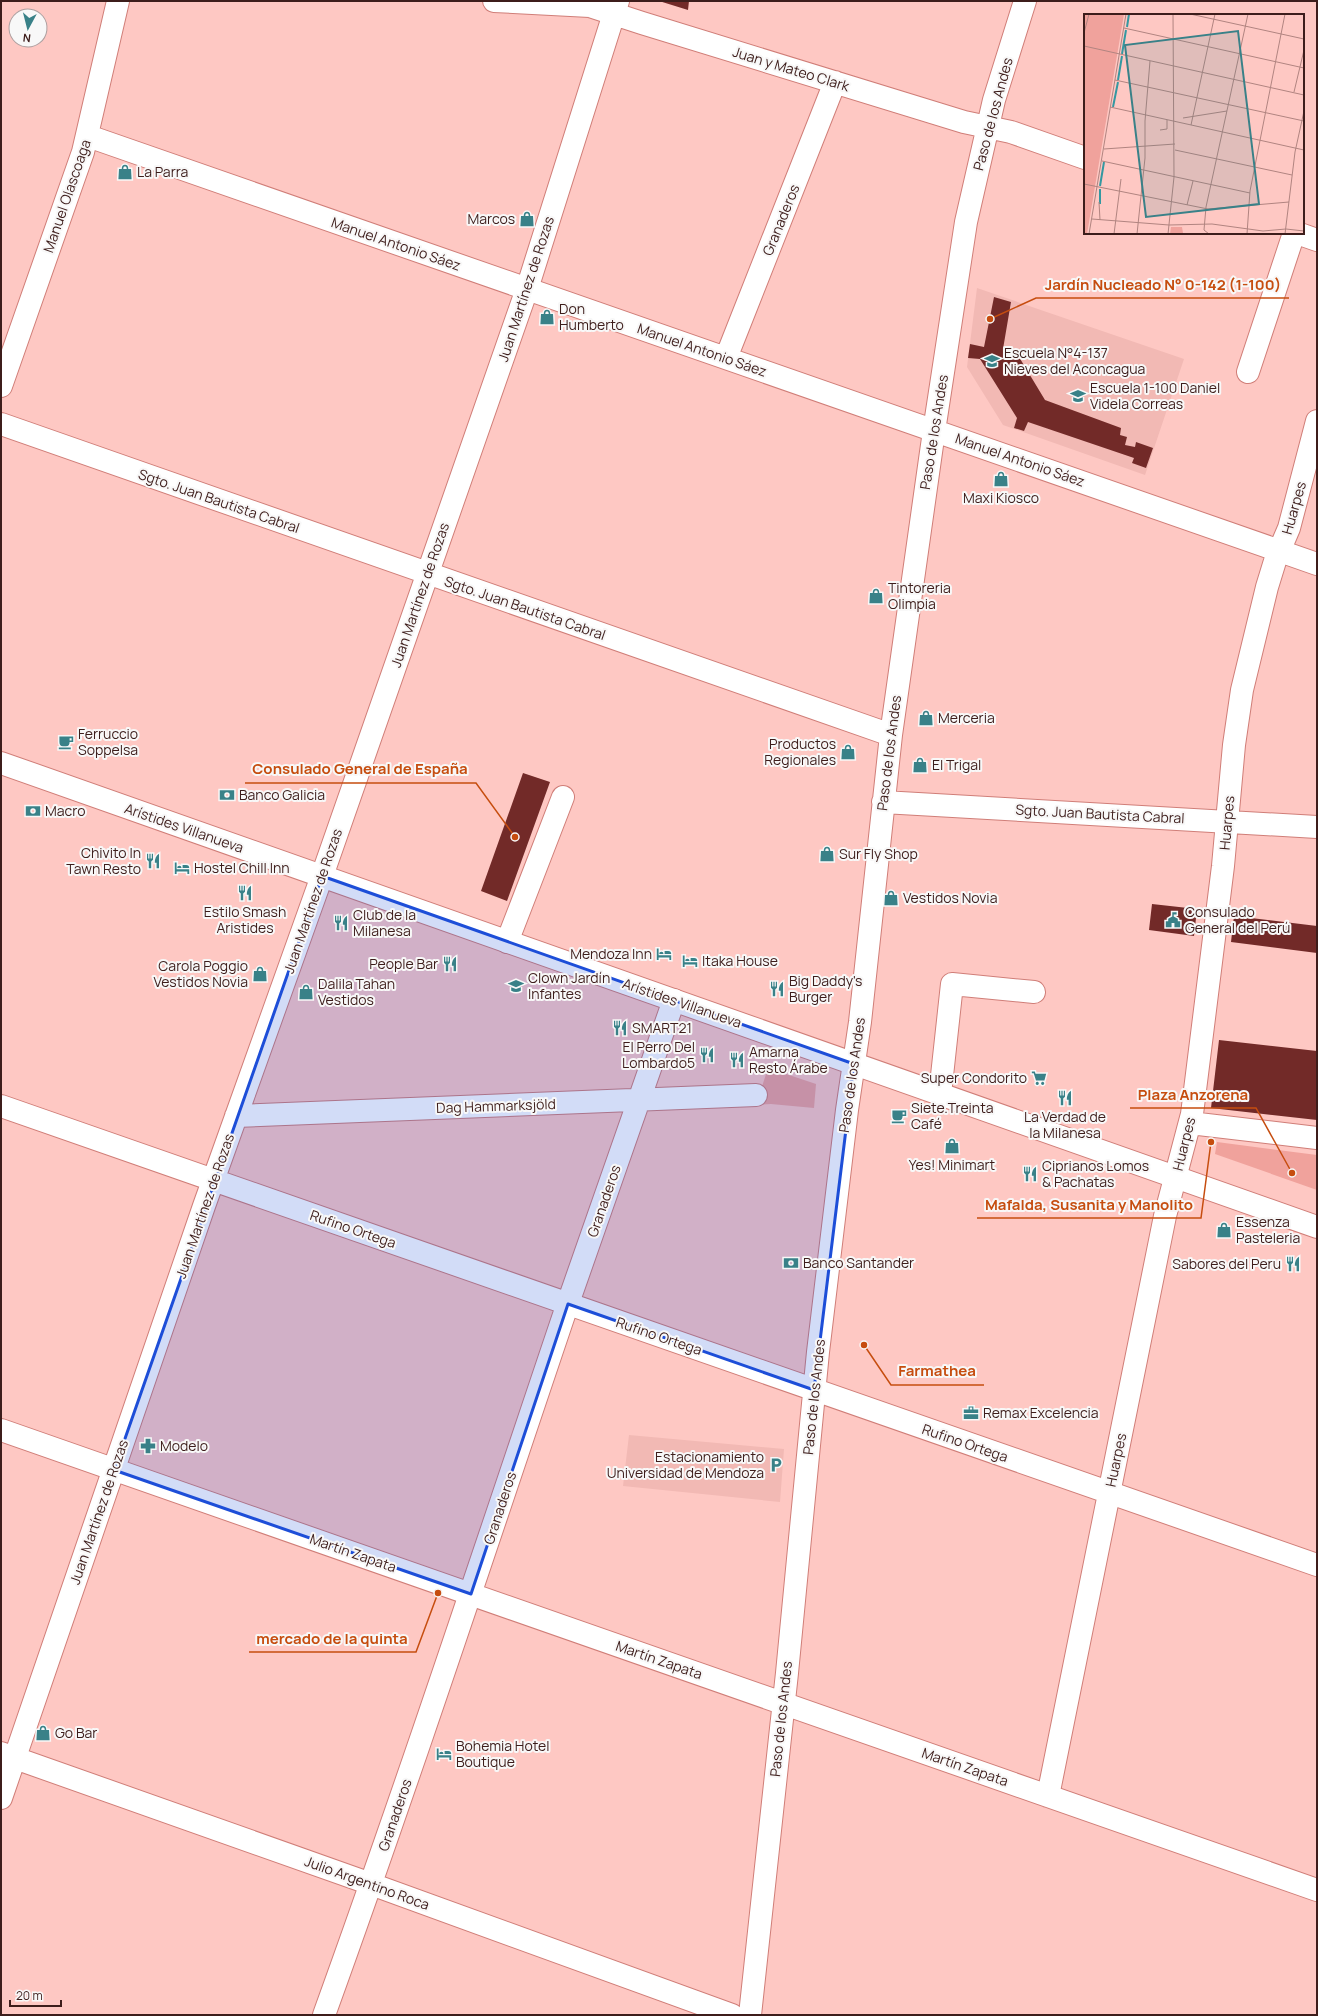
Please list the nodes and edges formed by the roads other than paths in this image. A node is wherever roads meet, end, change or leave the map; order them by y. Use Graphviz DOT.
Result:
graph roads {
  1 [pos="118,1"];
  2 [pos="494,1"];
  3 [pos="1025,1"];
  4 [pos="616,7"];
  5 [pos="835,82"];
  6 [pos="987,127"];
  7 [pos="88,136"];
  8 [pos="1084,158"];
  9 [pos="1294,234"];
  10 [pos="1300,234"];
  11 [pos="1317,240"];
  12 [pos="526,289"];
  13 [pos="726,358"];
  14 [pos="1248,372"];
  15 [pos="1,386"];
  16 [pos="1317,420"];
  17 [pos="1,424"];
  18 [pos="934,431"];
  19 [pos="1280,551"];
  20 [pos="1317,564"];
  21 [pos="427,574"];
  22 [pos="891,735"];
  23 [pos="1,763"];
  24 [pos="563,796"];
  25 [pos="883,802"];
  26 [pos="1227,821"];
  27 [pos="1317,826"];
  28 [pos="322,876"];
  29 [pos="507,942"];
  30 [pos="1034,992"];
  31 [pos="674,1000"];
  32 [pos="854,1064"];
  33 [pos="940,1094"];
  34 [pos="756,1095"];
  35 [pos="639,1100"];
  36 [pos="1,1106"];
  37 [pos="236,1116"];
  38 [pos="1190,1124"];
  39 [pos="1317,1138"];
  40 [pos="1176,1177"];
  41 [pos="214,1180"];
  42 [pos="1317,1227"];
  43 [pos="568,1304"];
  44 [pos="814,1390"];
  45 [pos="1,1430"];
  46 [pos="114,1470"];
  47 [pos="1109,1493"];
  48 [pos="1317,1565"];
  49 [pos="471,1594"];
  50 [pos="784,1704"];
  51 [pos="8,1756"];
  52 [pos="1048,1796"];
  53 [pos="1,1798"];
  54 [pos="371,1884"];
  55 [pos="1317,1890"];
  56 [pos="324,2015"];
  57 [pos="732,2015"];
  58 [pos="750,2015"];
  1 -- 7 [label="street, Manuel Olascoaga"];
  2 -- 4 [label="street, Juan y Mateo Clark"];
  3 -- 6 [label="street, Paso de los Andes"];
  4 -- 5 [label="street, Juan y Mateo Clark"];
  4 -- 12 [label="street, Juan Martínez de Rozas"];
  5 -- 6 [label="street, Juan y Mateo Clark"];
  5 -- 13 [label="street, Granaderos"];
  6 -- 8 [label="street, Juan y Mateo Clark"];
  6 -- 18 [label="street, Paso de los Andes"];
  7 -- 12 [label="street, Manuel Antonio Sáez"];
  7 -- 15 [label="street, Manuel Olascoaga"];
  9 -- 14 [label="street"];
  10 -- 11 [label="street"];
  12 -- 13 [label="street, Manuel Antonio Sáez"];
  12 -- 21 [label="street, Juan Martínez de Rozas"];
  13 -- 18 [label="street, Manuel Antonio Sáez"];
  16 -- 19 [label="street, Huarpes"];
  17 -- 21 [label="street, Sgto. Juan Bautista Cabral"];
  18 -- 19 [label="street, Manuel Antonio Sáez"];
  18 -- 22 [label="street, Paso de los Andes"];
  19 -- 20 [label="street, Manuel Antonio Sáez"];
  19 -- 26 [label="street, Huarpes"];
  21 -- 22 [label="street, Sgto. Juan Bautista Cabral"];
  21 -- 28 [label="street, Juan Martínez de Rozas"];
  22 -- 25 [label="street, Paso de los Andes"];
  23 -- 28 [label="street, Arístides Villanueva"];
  24 -- 29 [label="street"];
  25 -- 26 [label="street, Sgto. Juan Bautista Cabral"];
  25 -- 32 [label="street, Paso de los Andes"];
  26 -- 27 [label="street, Sgto. Juan Bautista Cabral"];
  26 -- 38 [label="street, Huarpes"];
  28 -- 29 [label="street, Arístides Villanueva"];
  28 -- 37 [label="street, Juan Martínez de Rozas"];
  29 -- 31 [label="street, Arístides Villanueva"];
  30 -- 33 [label="street"];
  31 -- 32 [label="street, Arístides Villanueva"];
  31 -- 35 [label="street, Granaderos"];
  32 -- 33 [label="street, Arístides Villanueva"];
  32 -- 44 [label="street, Paso de los Andes"];
  33 -- 40 [label="street, Arístides Villanueva"];
  34 -- 35 [label="street, Dag Hammarksjöld"];
  35 -- 37 [label="street, Dag Hammarksjöld"];
  35 -- 43 [label="street, Granaderos"];
  36 -- 41 [label="street, Rufino Ortega"];
  37 -- 41 [label="street, Juan Martínez de Rozas"];
  38 -- 39 [label="street"];
  38 -- 40 [label="street, Huarpes"];
  40 -- 42 [label="street, Arístides Villanueva"];
  40 -- 47 [label="street, Huarpes"];
  41 -- 43 [label="street, Rufino Ortega"];
  41 -- 46 [label="street, Juan Martínez de Rozas"];
  43 -- 44 [label="street, Rufino Ortega"];
  43 -- 49 [label="street, Granaderos"];
  44 -- 47 [label="street, Rufino Ortega"];
  44 -- 50 [label="street, Paso de los Andes"];
  45 -- 46 [label="street, Martín Zapata"];
  46 -- 49 [label="street, Martín Zapata"];
  46 -- 51 [label="street, Juan Martínez de Rozas"];
  47 -- 48 [label="street, Rufino Ortega"];
  47 -- 52 [label="street, Huarpes"];
  49 -- 50 [label="street, Martín Zapata"];
  49 -- 54 [label="street, Granaderos"];
  50 -- 52 [label="street, Martín Zapata"];
  50 -- 58 [label="street, Paso de los Andes"];
  51 -- 53 [label="street, Juan Martínez de Rozas"];
  51 -- 54 [label="street, Julio Argentino Roca"];
  52 -- 55 [label="street, Martín Zapata"];
  54 -- 56 [label="street, Granaderos"];
  54 -- 57 [label="street, Julio Argentino Roca"];
}
